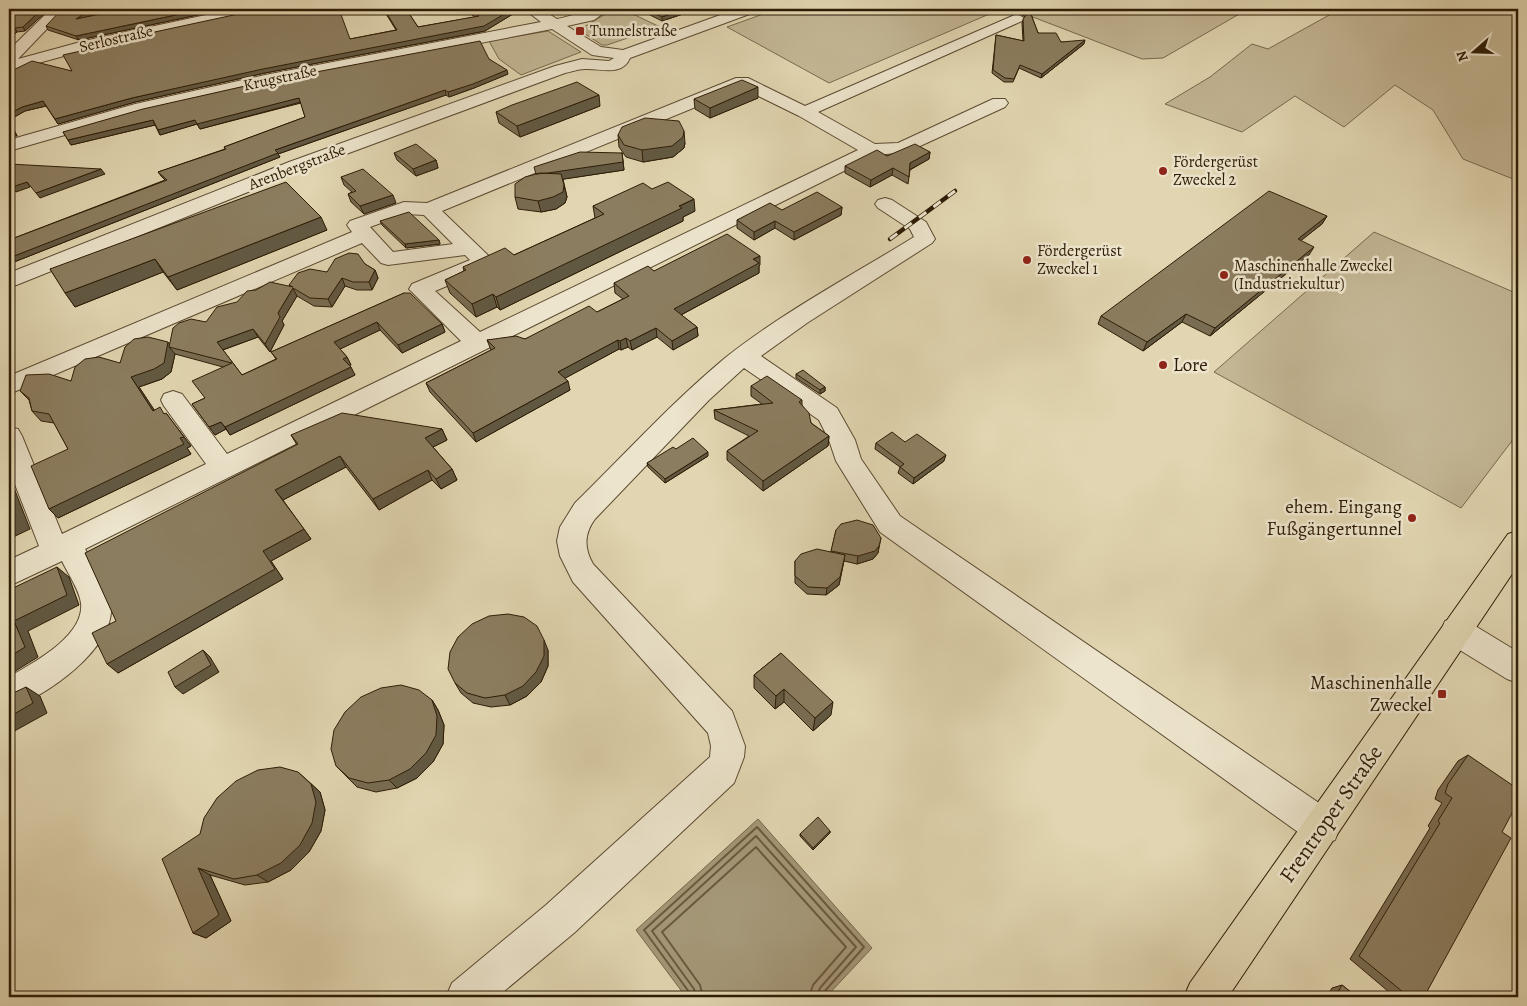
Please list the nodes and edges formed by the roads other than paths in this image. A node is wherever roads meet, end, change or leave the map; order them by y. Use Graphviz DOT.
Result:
graph roads {
  1 [pos="59,9"];
  2 [pos="253,9"];
  3 [pos="531,9"];
  4 [pos="602,9"];
  5 [pos="731,9"];
  6 [pos="750,9"];
  7 [pos="1017,18"];
  8 [pos="555,24"];
  9 [pos="606,56"];
  10 [pos="9,59"];
  11 [pos="9,66"];
  12 [pos="999,103"];
  13 [pos="805,112"];
  14 [pos="9,146"];
  15 [pos="872,150"];
  16 [pos="311,179"];
  17 [pos="885,204"];
  18 [pos="450,229"];
  19 [pos="114,240"];
  20 [pos="371,240"];
  21 [pos="9,281"];
  22 [pos="477,343"];
  23 [pos="744,357"];
  24 [pos="9,386"];
  25 [pos="173,400"];
  26 [pos="9,436"];
  27 [pos="223,468"];
  28 [pos="1518,542"];
  29 [pos="61,548"];
  30 [pos="9,574"];
  31 [pos="1456,631"];
  32 [pos="1518,669"];
  33 [pos="9,694"];
  34 [pos="1322,827"];
  35 [pos="466,997"];
  36 [pos="1204,997"];
  1 -- 10 [label="street"];
  2 -- 11 [label="street, Serlostraße"];
  3 -- 8 [label="street"];
  4 -- 8 [label="street, Krugstraße"];
  5 -- 9 [label="street, Arenbergstraße"];
  6 -- 9 [label="street, Arenbergstraße"];
  7 -- 13 [label="street"];
  8 -- 9 [label="street"];
  8 -- 14 [label="street, Krugstraße"];
  9 -- 19 [label="street, Arenbergstraße"];
  12 -- 15 [label="street"];
  13 -- 15 [label="street"];
  13 -- 18 [label="street"];
  15 -- 22 [label="street"];
  16 -- 19 [label="street"];
  17 -- 23 [label="street"];
  18 -- 20 [label="street"];
  18 -- 20 [label="street"];
  18 -- 20 [label="street"];
  18 -- 22 [label="street"];
  19 -- 21 [label="street, Arenbergstraße"];
  20 -- 24 [label="street"];
  22 -- 27 [label="street"];
  23 -- 34 [label="street"];
  23 -- 35 [label="street"];
  25 -- 27 [label="street"];
  26 -- 29 [label="street"];
  27 -- 29 [label="street"];
  28 -- 31 [label="main road, Frentroper Straße"];
  29 -- 30 [label="street"];
  29 -- 33 [label="street"];
  31 -- 32 [label="street"];
  31 -- 34 [label="main road, Frentroper Straße"];
  34 -- 36 [label="main road, Frentroper Straße"];
}
